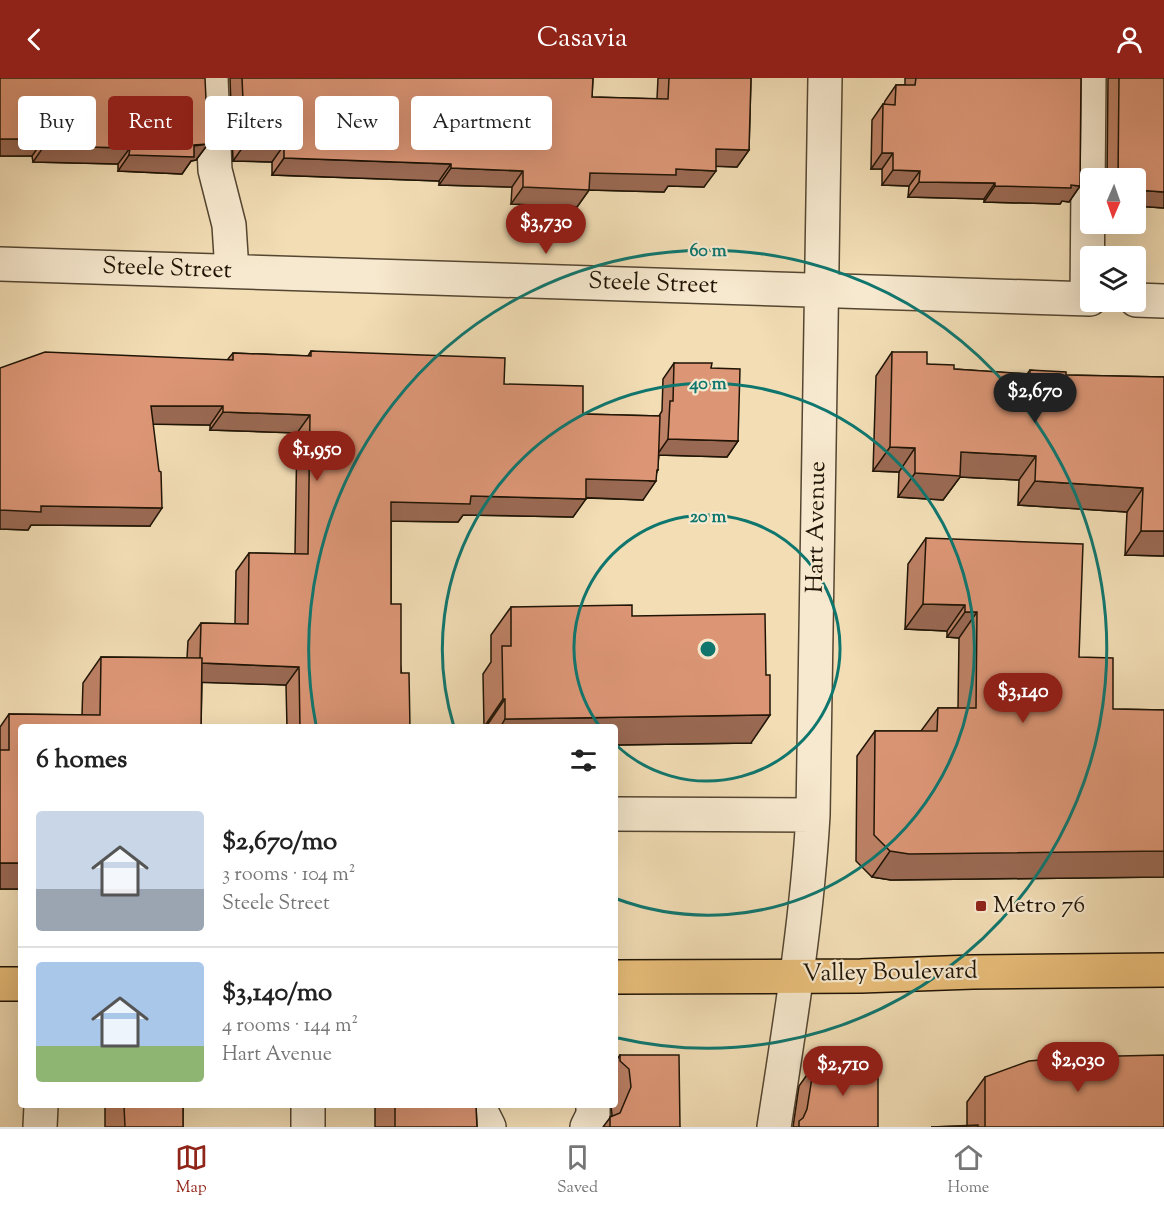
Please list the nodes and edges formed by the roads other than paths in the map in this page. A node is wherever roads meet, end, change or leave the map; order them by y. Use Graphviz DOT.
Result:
graph roads {
  1 [pos="211,78"];
  2 [pos="825,78"];
  3 [pos="1089,78"];
  4 [pos="1089,246"];
  5 [pos="0,264"];
  6 [pos="232,271"];
  7 [pos="820,290"];
  8 [pos="1080,299"];
  9 [pos="1146,300"];
  10 [pos="1164,301"];
  11 [pos="618,814"];
  12 [pos="813,815"];
  13 [pos="1164,970"];
  14 [pos="798,975"];
  15 [pos="618,976"];
  16 [pos="0,984"];
  17 [pos="18,984"];
  18 [pos="40,1108"];
  19 [pos="308,1108"];
  20 [pos="480,1108"];
  21 [pos="593,1108"];
  22 [pos="40,1127"];
  23 [pos="308,1127"];
  24 [pos="489,1127"];
  25 [pos="587,1127"];
  26 [pos="774,1127"];
  1 -- 6 [label="street"];
  2 -- 7 [label="street, Hart Avenue"];
  3 -- 4 [label="street"];
  5 -- 6 [label="street, Steele Street"];
  6 -- 7 [label="street, Steele Street"];
  7 -- 8 [label="street, Steele Street"];
  7 -- 12 [label="street, Hart Avenue"];
  9 -- 10 [label="street"];
  11 -- 12 [label="street"];
  12 -- 14 [label="street, Hart Avenue"];
  13 -- 14 [label="main road, Valley Boulevard"];
  14 -- 15 [label="main road, Valley Boulevard"];
  14 -- 26 [label="street, Hart Avenue"];
  16 -- 17 [label="main road"];
  18 -- 22 [label="street"];
  19 -- 23 [label="street"];
  20 -- 24 [label="street"];
  21 -- 25 [label="street"];
}
